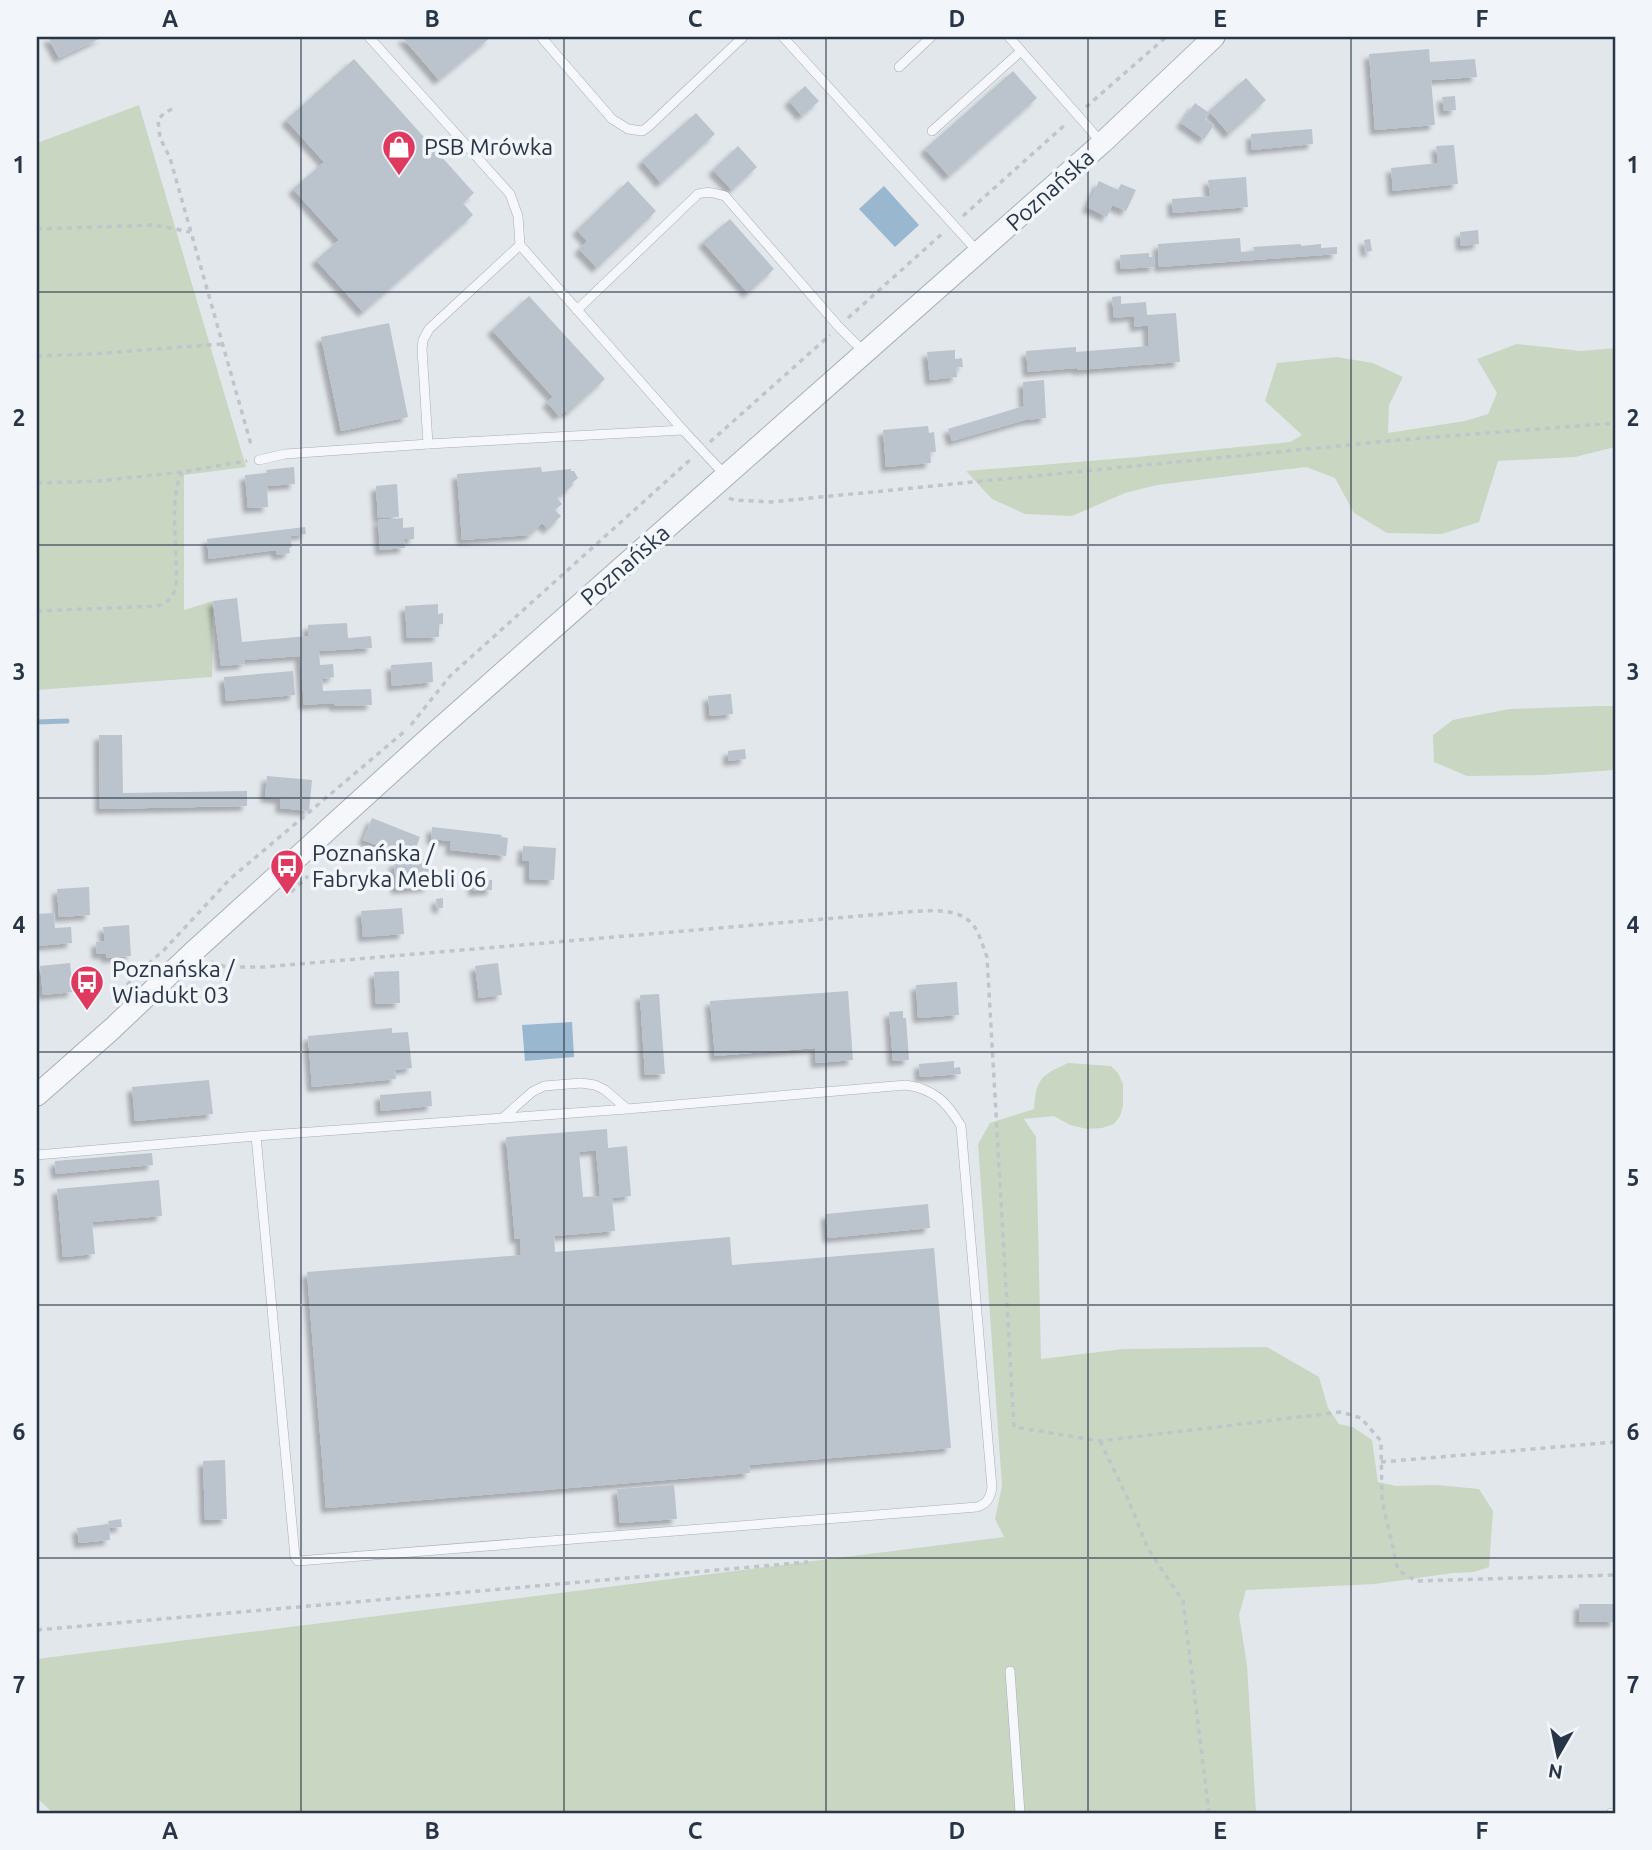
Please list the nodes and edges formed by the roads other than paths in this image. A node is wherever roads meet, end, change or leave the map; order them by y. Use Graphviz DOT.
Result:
graph roads {
  1 [pos="369,37"];
  2 [pos="541,37"];
  3 [pos="743,37"];
  4 [pos="783,37"];
  5 [pos="931,37"];
  6 [pos="1009,37"];
  7 [pos="1214,37"];
  8 [pos="1021,51"];
  9 [pos="899,67"];
  10 [pos="932,131"];
  11 [pos="1102,143"];
  12 [pos="520,245"];
  13 [pos="979,253"];
  14 [pos="577,310"];
  15 [pos="865,354"];
  16 [pos="683,430"];
  17 [pos="428,444"];
  18 [pos="259,460"];
  19 [pos="719,482"];
  20 [pos="37,1095"];
  21 [pos="627,1109"];
  22 [pos="503,1118"];
  23 [pos="256,1136"];
  24 [pos="37,1155"];
  25 [pos="1010,1671"];
  26 [pos="1020,1813"];
  1 -- 12 [label="lane"];
  2 -- 3 [label="lane"];
  4 -- 13 [label="lane"];
  5 -- 9 [label="lane"];
  6 -- 8 [label="lane"];
  7 -- 11 [label="street, Poznańska"];
  8 -- 10 [label="lane"];
  8 -- 11 [label="lane"];
  11 -- 13 [label="street, Poznańska"];
  12 -- 14 [label="lane"];
  12 -- 17 [label="lane"];
  13 -- 15 [label="street, Poznańska"];
  14 -- 15 [label="lane"];
  14 -- 16 [label="lane"];
  15 -- 19 [label="street, Poznańska"];
  16 -- 17 [label="lane"];
  16 -- 19 [label="lane"];
  17 -- 18 [label="lane"];
  19 -- 20 [label="street, Poznańska"];
  21 -- 22 [label="lane"];
  21 -- 22 [label="lane"];
  21 -- 23 [label="lane"];
  22 -- 23 [label="lane"];
  23 -- 24 [label="lane"];
  25 -- 26 [label="lane"];
}
